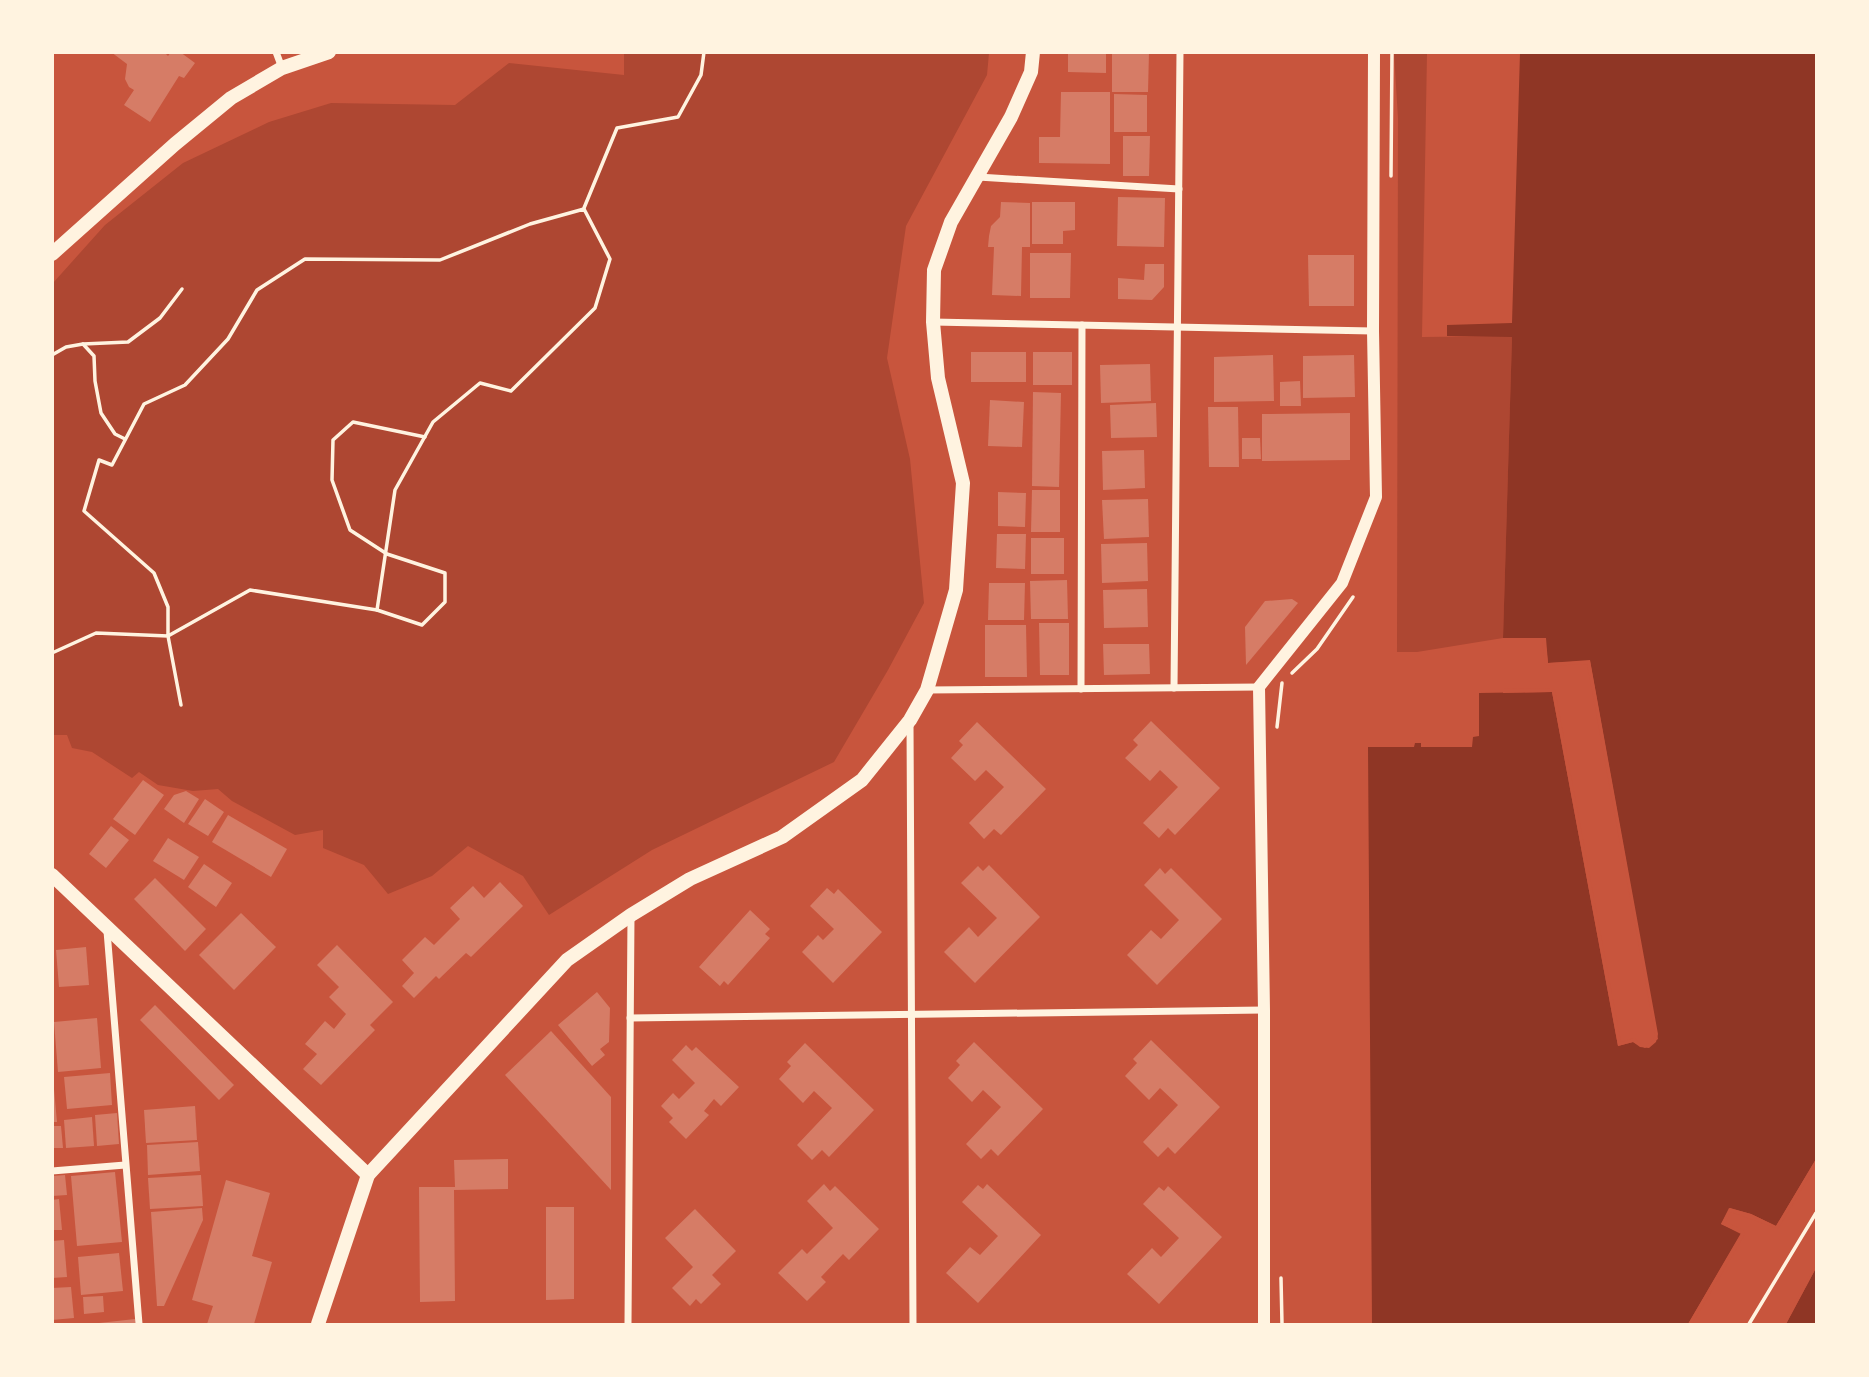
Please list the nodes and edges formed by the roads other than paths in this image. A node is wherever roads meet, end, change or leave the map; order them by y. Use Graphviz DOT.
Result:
graph roads {
  1 [pos="276,52"];
  2 [pos="329,52"];
  3 [pos="1033,52"];
  4 [pos="1180,52"];
  5 [pos="1374,52"];
  6 [pos="282,68"];
  7 [pos="978,177"];
  8 [pos="1179,189"];
  9 [pos="52,254"];
  10 [pos="933,322"];
  11 [pos="1082,325"];
  12 [pos="1178,327"];
  13 [pos="1373,331"];
  14 [pos="1259,687"];
  15 [pos="1174,688"];
  16 [pos="1081,689"];
  17 [pos="927,690"];
  18 [pos="910,720"];
  19 [pos="52,876"];
  20 [pos="631,915"];
  21 [pos="107,927"];
  22 [pos="1264,1010"];
  23 [pos="912,1015"];
  24 [pos="631,1018"];
  25 [pos="125,1166"];
  26 [pos="52,1171"];
  27 [pos="368,1175"];
  28 [pos="139,1325"];
  29 [pos="318,1325"];
  30 [pos="628,1325"];
  31 [pos="913,1325"];
  32 [pos="1264,1325"];
  1 -- 6 [label="street"];
  2 -- 6 [label="main road"];
  3 -- 7 [label="main road"];
  4 -- 8 [label="street"];
  5 -- 13 [label="street"];
  6 -- 9 [label="main road"];
  7 -- 8 [label="street"];
  7 -- 10 [label="main road"];
  8 -- 12 [label="street"];
  10 -- 11 [label="street"];
  10 -- 17 [label="main road"];
  11 -- 12 [label="street"];
  11 -- 16 [label="street"];
  12 -- 13 [label="street"];
  12 -- 15 [label="street"];
  13 -- 14 [label="street"];
  14 -- 15 [label="street"];
  14 -- 22 [label="street"];
  15 -- 16 [label="street"];
  16 -- 17 [label="street"];
  17 -- 18 [label="main road"];
  18 -- 20 [label="main road"];
  18 -- 23 [label="street"];
  19 -- 21 [label="main road"];
  20 -- 24 [label="street"];
  20 -- 27 [label="main road"];
  21 -- 25 [label="street"];
  21 -- 27 [label="main road"];
  22 -- 23 [label="street"];
  22 -- 32 [label="street"];
  23 -- 24 [label="street"];
  23 -- 31 [label="street"];
  24 -- 30 [label="street"];
  25 -- 26 [label="street"];
  25 -- 28 [label="street"];
  27 -- 29 [label="main road"];
}
